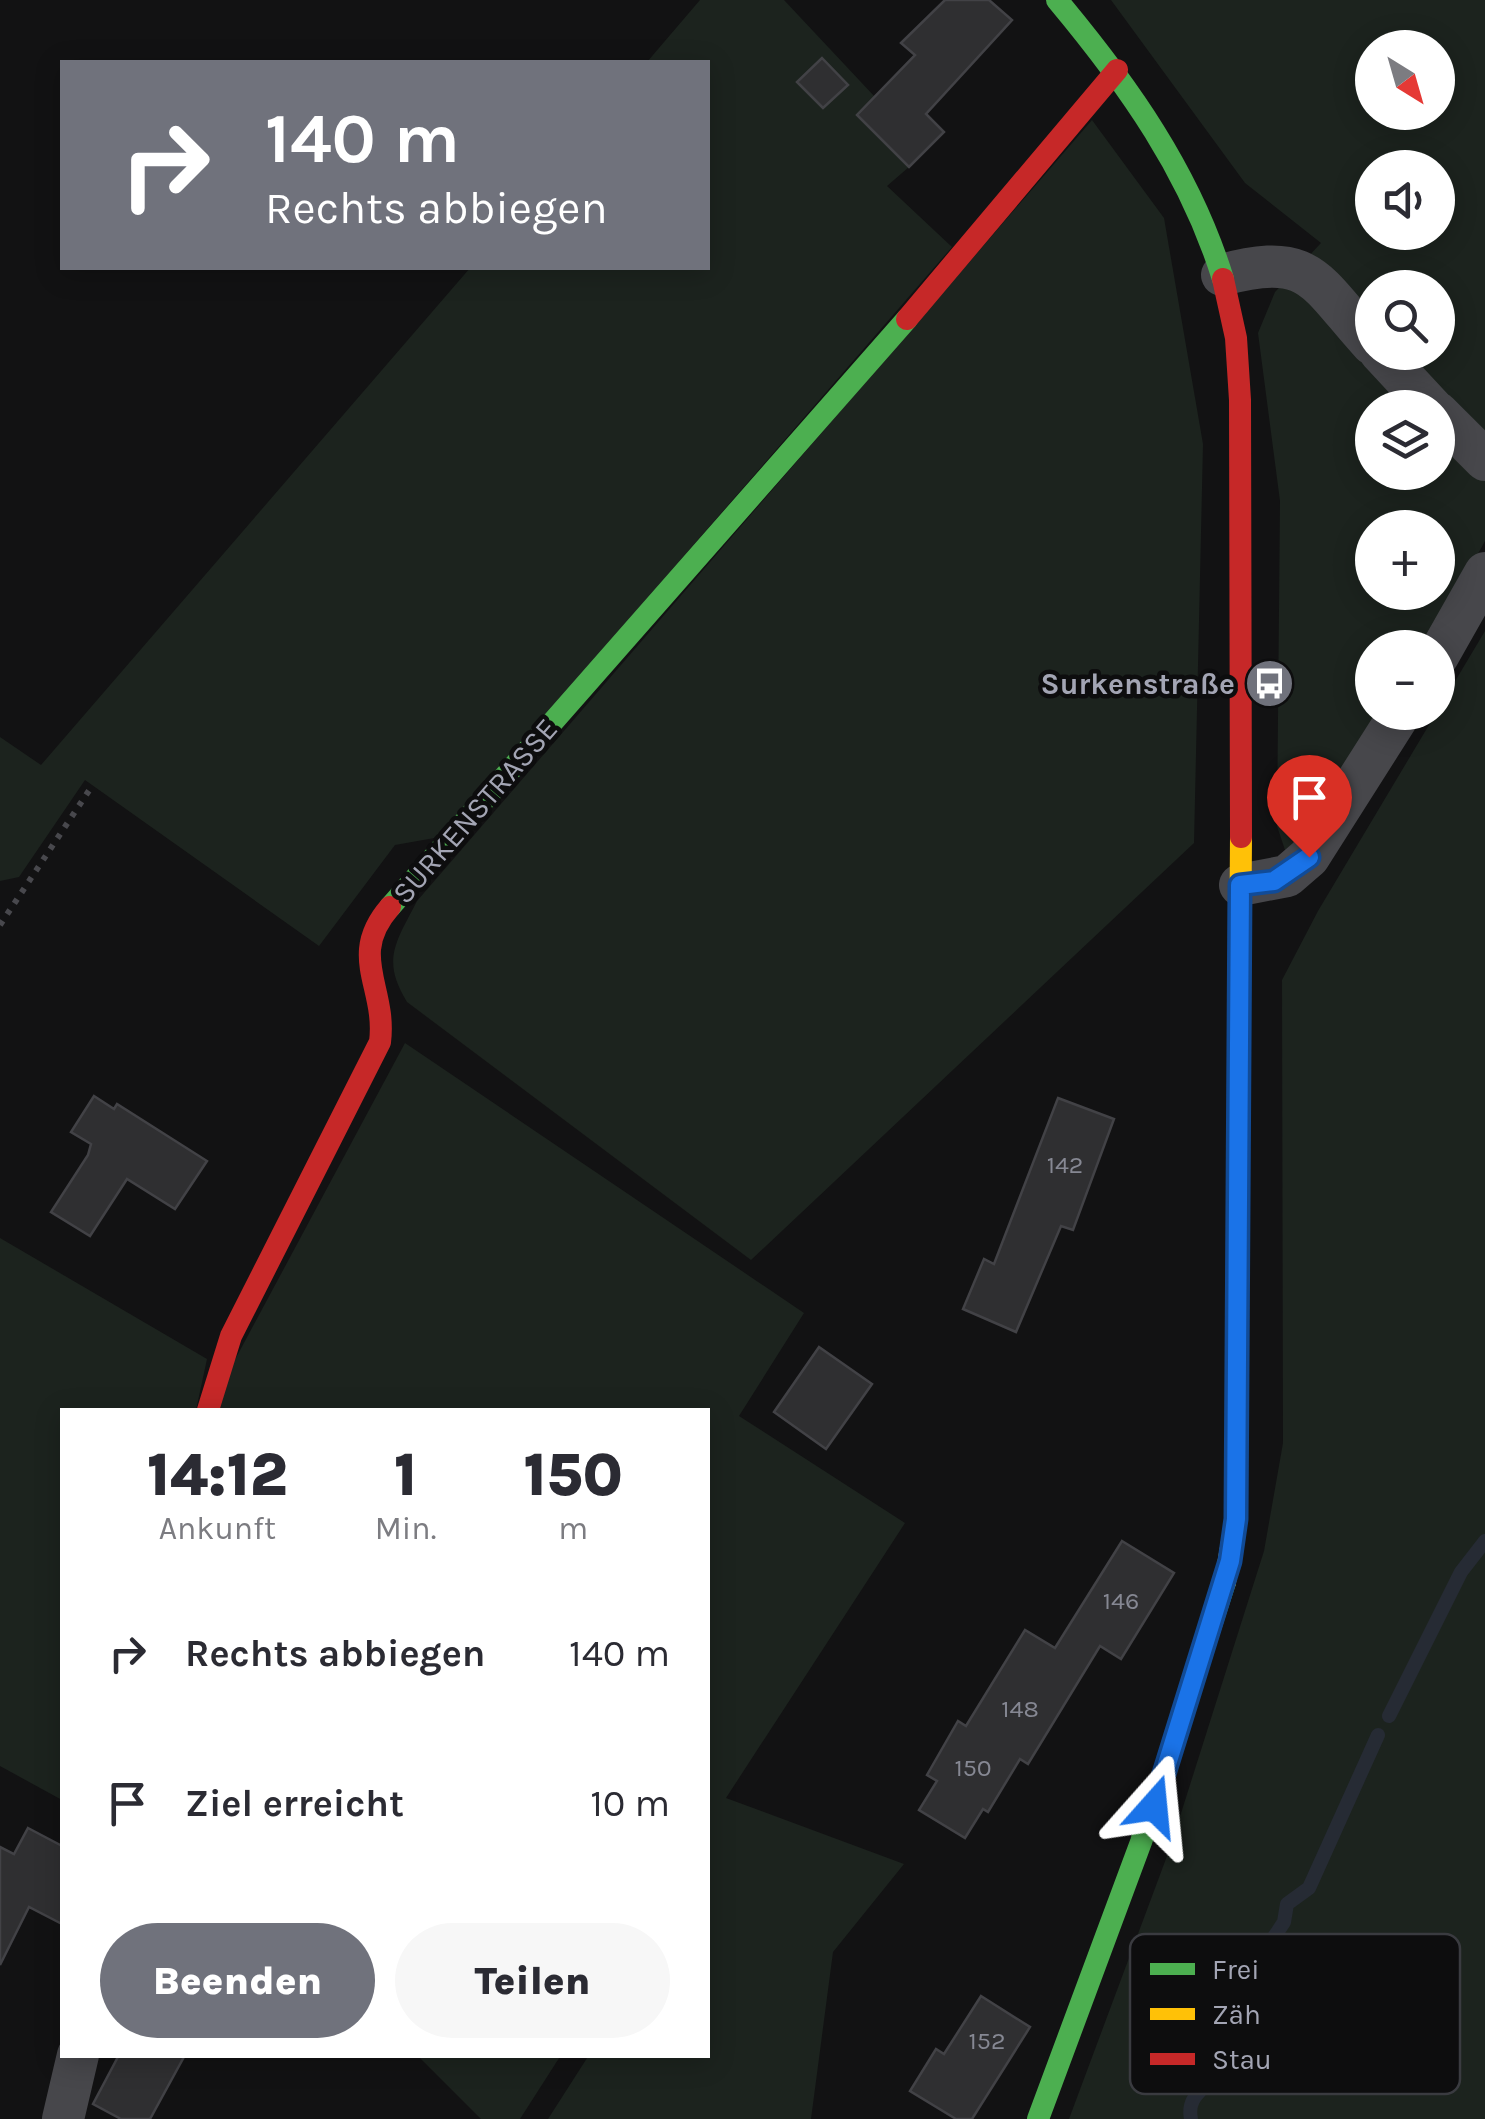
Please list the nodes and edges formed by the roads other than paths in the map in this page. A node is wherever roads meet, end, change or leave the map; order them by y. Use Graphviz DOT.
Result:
graph roads {
  1 [pos="1056,0"];
  2 [pos="1117,70"];
  3 [pos="1222,274"];
  4 [pos="1355,326"];
  5 [pos="1397,370"];
  6 [pos="1416,390"];
  7 [pos="1455,430"];
  8 [pos="1485,460"];
  9 [pos="1485,572"];
  10 [pos="1453,630"];
  11 [pos="1390,730"];
  12 [pos="1240,885"];
  13 [pos="209,1408"];
  14 [pos="77,2058"];
  15 [pos="63,2119"];
  16 [pos="1038,2119"];
  1 -- 2 [label="street"];
  2 -- 3 [label="street"];
  2 -- 13 [label="street, SURKENSTRASSE"];
  3 -- 4 [label="street"];
  3 -- 12 [label="street"];
  5 -- 6 [label="street"];
  7 -- 8 [label="street"];
  9 -- 10 [label="street"];
  11 -- 12 [label="street"];
  12 -- 16 [label="street"];
  14 -- 15 [label="street"];
}
